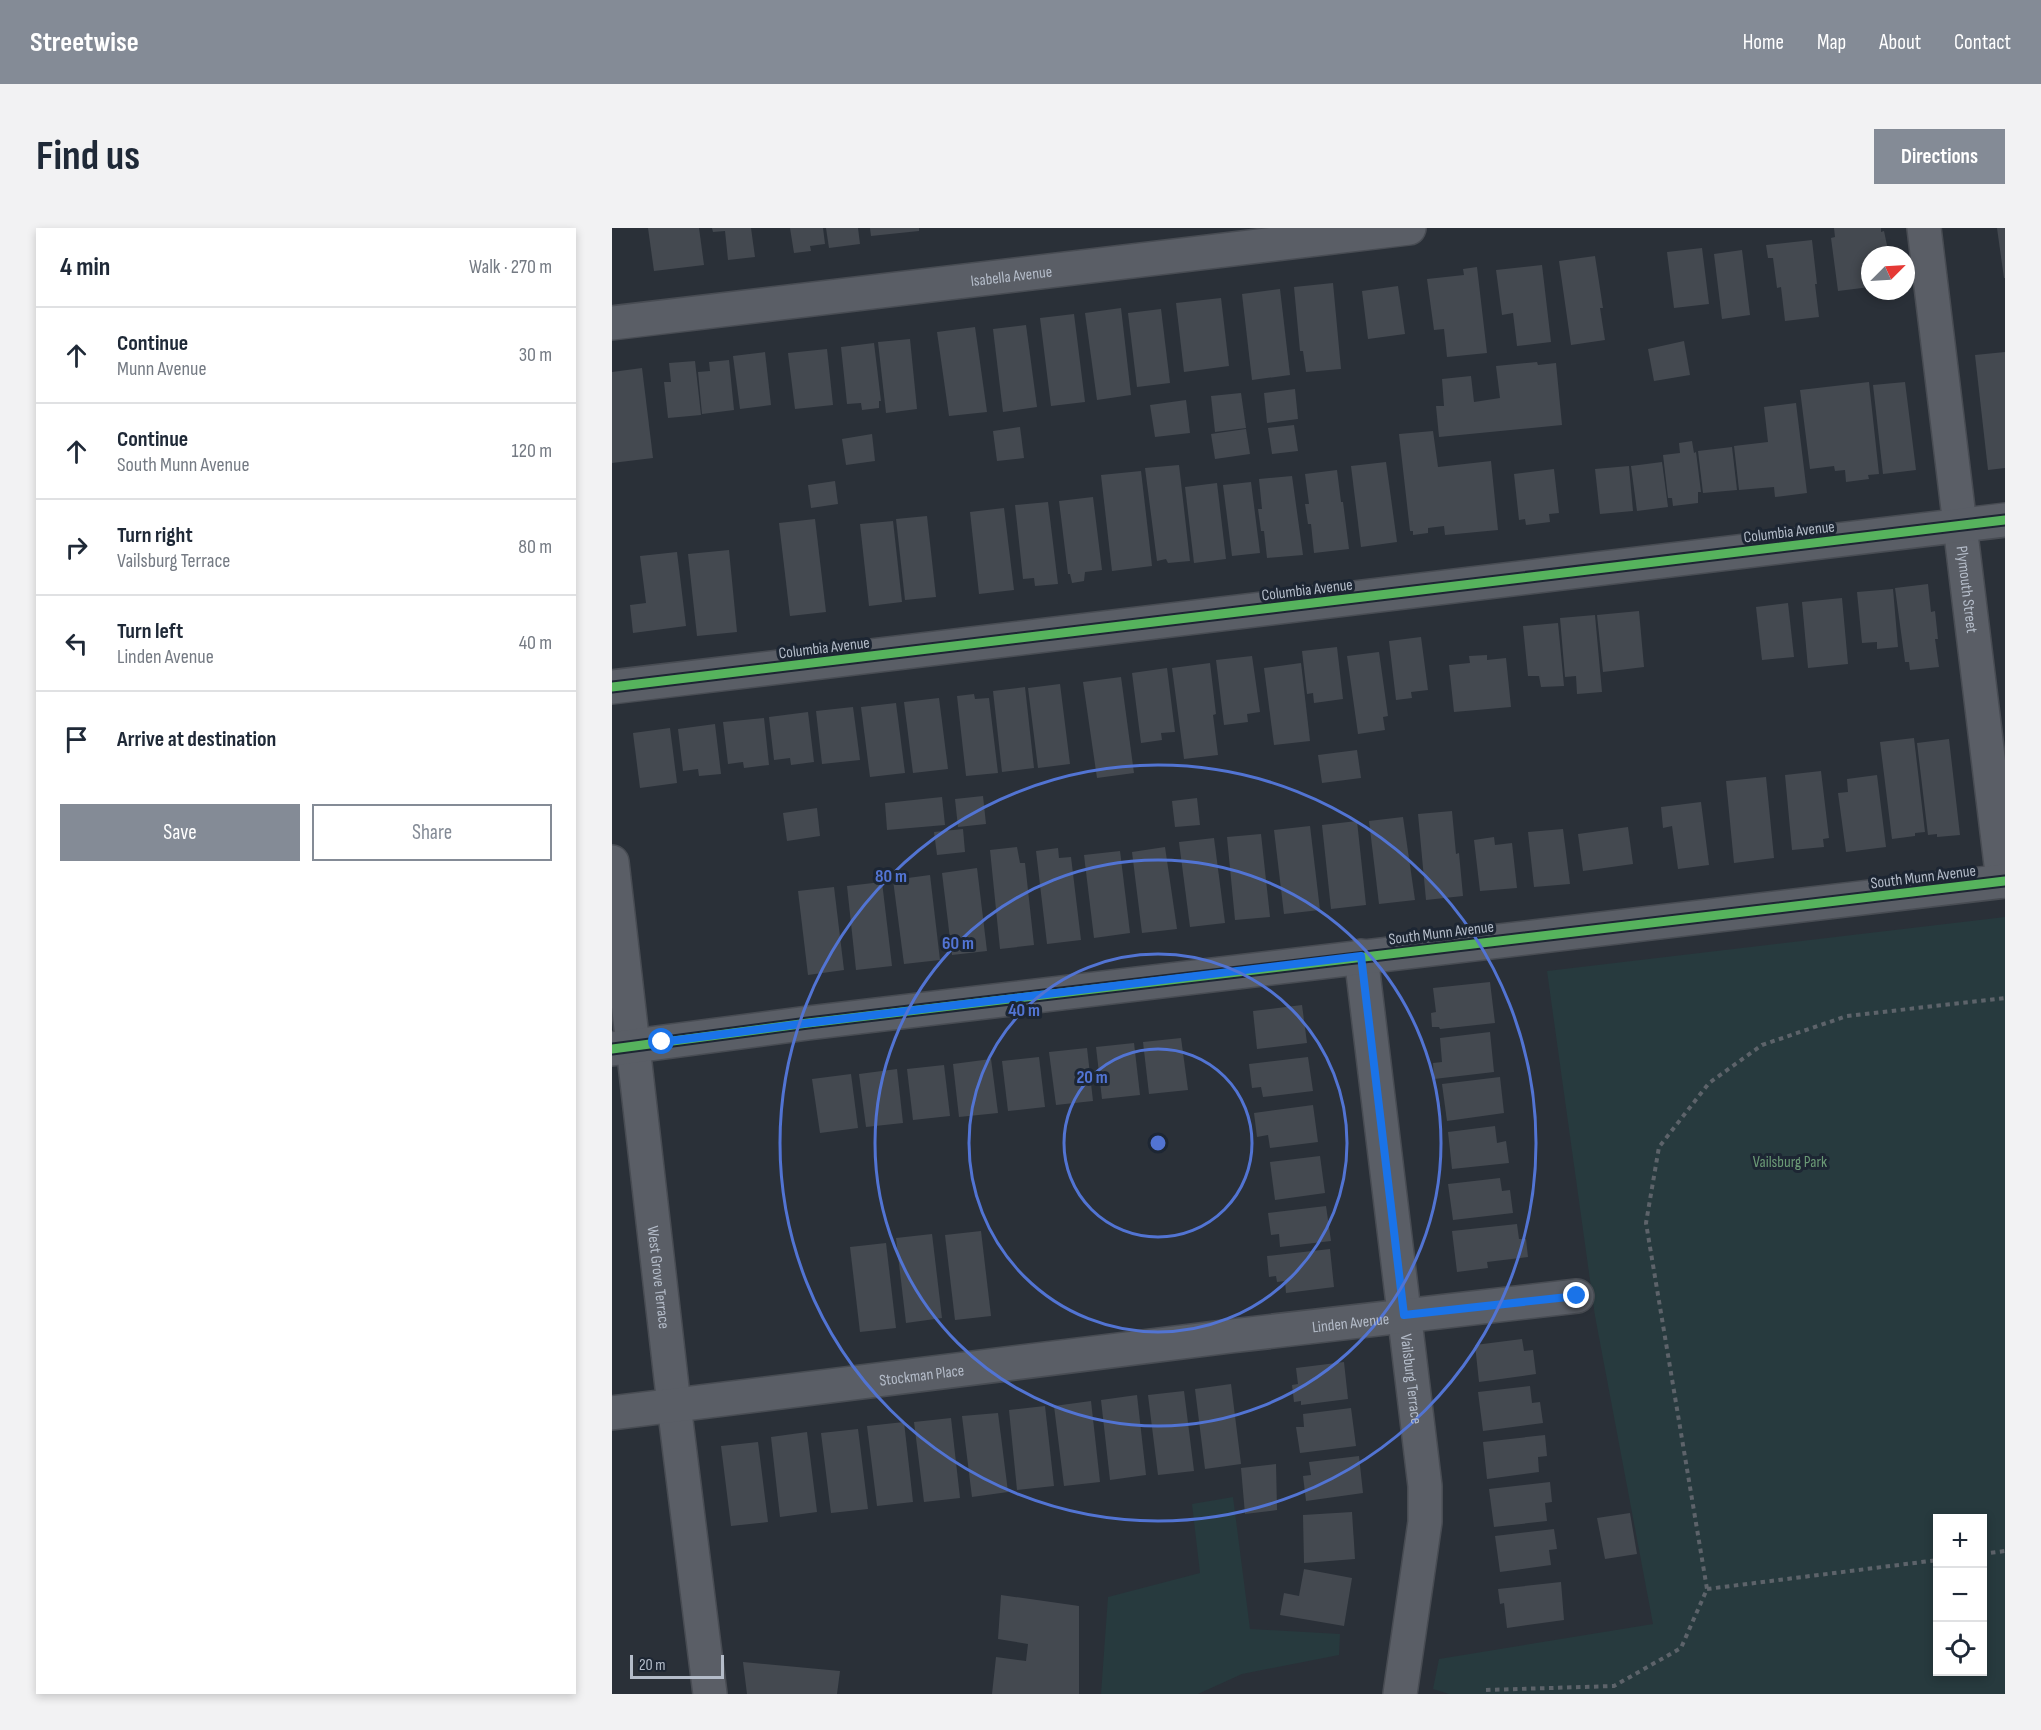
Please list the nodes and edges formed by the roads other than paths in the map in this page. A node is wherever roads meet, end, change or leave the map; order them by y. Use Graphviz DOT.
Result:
graph roads {
  1 [pos="1409,228"];
  2 [pos="1924,228"];
  3 [pos="612,323"];
  4 [pos="2005,520"];
  5 [pos="1960,525"];
  6 [pos="612,687"];
  7 [pos="612,862"];
  8 [pos="2004,881"];
  9 [pos="1361,956"];
  10 [pos="623,1047"];
  11 [pos="1577,1296"];
  12 [pos="1404,1315"];
  13 [pos="1230,1336"];
  14 [pos="674,1405"];
  15 [pos="612,1413"];
  16 [pos="710,1694"];
  17 [pos="1400,1694"];
  1 -- 3 [label="street, Isabella Avenue"];
  2 -- 5 [label="street, Plymouth Street"];
  4 -- 5 [label="street, Columbia Avenue"];
  5 -- 6 [label="street, Columbia Avenue"];
  5 -- 8 [label="street, Plymouth Street"];
  7 -- 10 [label="street, West Grove Terrace"];
  8 -- 9 [label="street, South Munn Avenue"];
  9 -- 10 [label="street, South Munn Avenue"];
  9 -- 12 [label="street, Vailsburg Terrace"];
  10 -- 14 [label="street, West Grove Terrace"];
  11 -- 12 [label="street, Linden Avenue"];
  12 -- 13 [label="street, Linden Avenue"];
  12 -- 17 [label="street, Vailsburg Terrace"];
  13 -- 14 [label="street, Stockman Place"];
  14 -- 15 [label="street, Stockman Place"];
  14 -- 16 [label="street, West Grove Terrace"];
}
